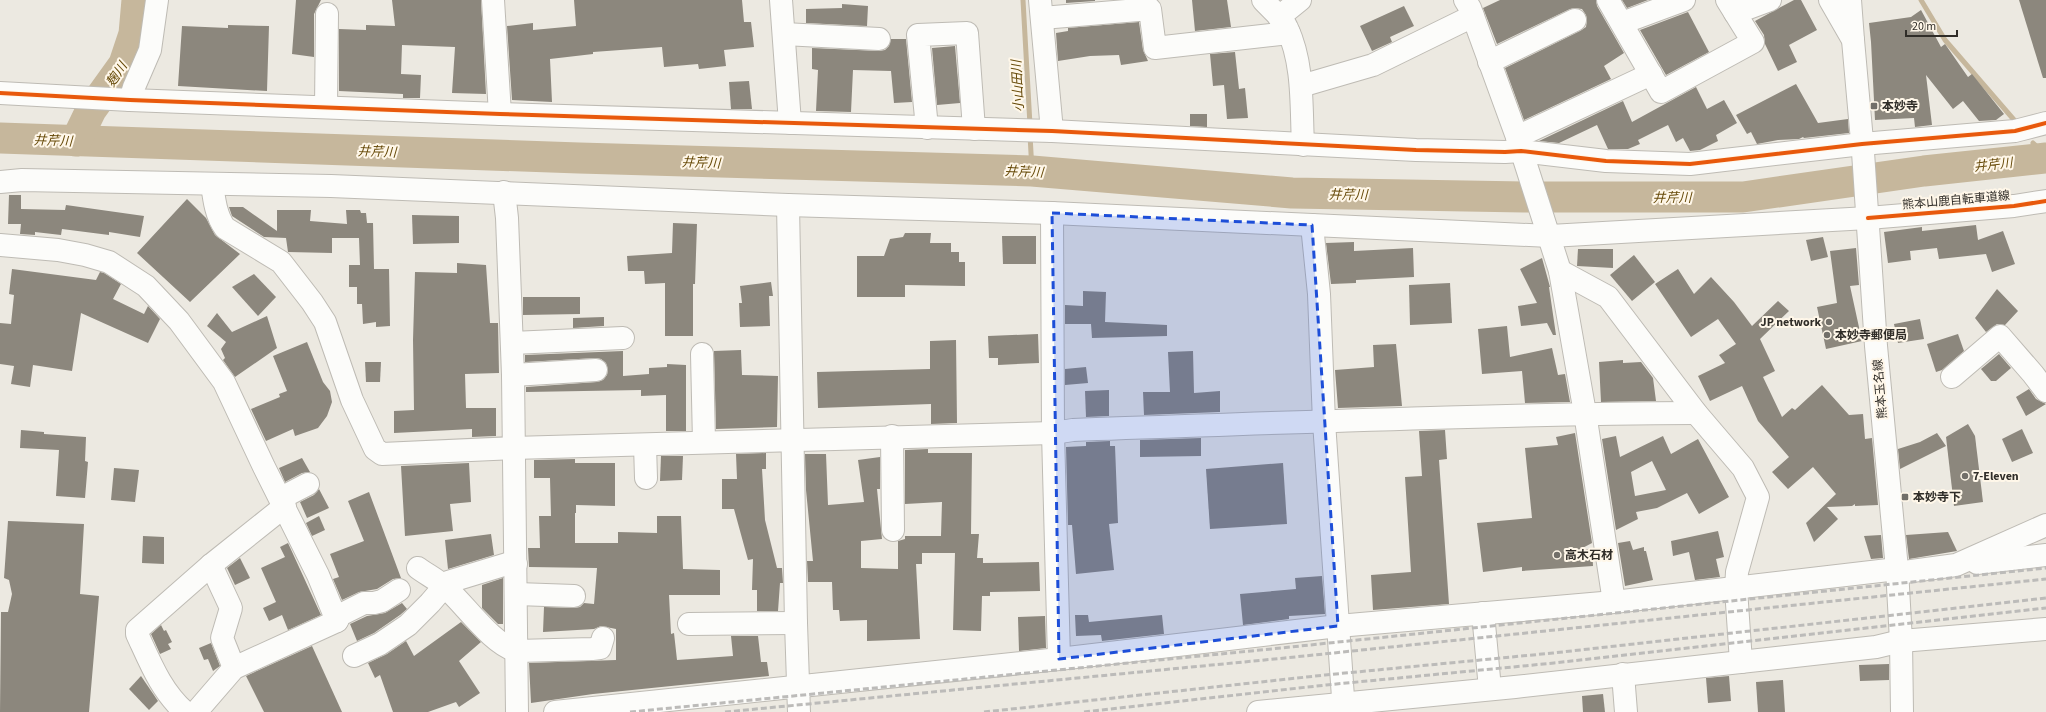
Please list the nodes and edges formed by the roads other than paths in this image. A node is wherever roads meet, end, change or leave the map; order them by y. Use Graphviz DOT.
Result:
graph roads {
  1 [pos="157,0"];
  2 [pos="493,0"];
  3 [pos="781,0"];
  4 [pos="1263,0"];
  5 [pos="1300,0"];
  6 [pos="1608,0"];
  7 [pos="1684,0"];
  8 [pos="1770,0"];
  9 [pos="1830,0"];
  10 [pos="1850,0"];
  11 [pos="1473,6"];
  12 [pos="1731,7"];
  13 [pos="1041,9"];
  14 [pos="327,14"];
  15 [pos="1575,20"];
  16 [pos="1622,23"];
  17 [pos="1284,25"];
  18 [pos="784,34"];
  19 [pos="879,39"];
  20 [pos="1853,40"];
  21 [pos="1489,62"];
  22 [pos="1651,74"];
  23 [pos="1300,86"];
  24 [pos="0,93"];
  25 [pos="122,100"];
  26 [pos="326,107"];
  27 [pos="500,114"];
  28 [pos="790,123"];
  29 [pos="2046,123"];
  30 [pos="927,128"];
  31 [pos="974,129"];
  32 [pos="1052,131"];
  33 [pos="1303,145"];
  34 [pos="1863,148"];
  35 [pos="1520,150"];
  36 [pos="0,182"];
  37 [pos="212,184"];
  38 [pos="504,192"];
  39 [pos="2046,201"];
  40 [pos="788,205"];
  41 [pos="1867,212"];
  42 [pos="1052,213"];
  43 [pos="1312,225"];
  44 [pos="1548,230"];
  45 [pos="0,245"];
  46 [pos="1560,271"];
  47 [pos="623,338"];
  48 [pos="512,343"];
  49 [pos="702,354"];
  50 [pos="596,370"];
  51 [pos="513,375"];
  52 [pos="1952,377"];
  53 [pos="2046,392"];
  54 [pos="1585,413"];
  55 [pos="1696,413"];
  56 [pos="1324,422"];
  57 [pos="1053,433"];
  58 [pos="892,436"];
  59 [pos="792,441"];
  60 [pos="704,442"];
  61 [pos="645,445"];
  62 [pos="513,448"];
  63 [pos="646,478"];
  64 [pos="308,484"];
  65 [pos="283,502"];
  66 [pos="2046,525"];
  67 [pos="893,530"];
  68 [pos="2046,555"];
  69 [pos="516,564"];
  70 [pos="211,565"];
  71 [pos="1956,565"];
  72 [pos="418,568"];
  73 [pos="1897,571"];
  74 [pos="443,585"];
  75 [pos="1736,589"];
  76 [pos="399,590"];
  77 [pos="517,594"];
  78 [pos="574,596"];
  79 [pos="1614,602"];
  80 [pos="1483,613"];
  81 [pos="337,621"];
  82 [pos="796,623"];
  83 [pos="689,624"];
  84 [pos="1338,626"];
  85 [pos="2046,629"];
  86 [pos="603,638"];
  87 [pos="1901,641"];
  88 [pos="518,652"];
  89 [pos="354,656"];
  90 [pos="1059,659"];
  91 [pos="1741,662"];
  92 [pos="234,668"];
  93 [pos="1624,674"];
  94 [pos="798,686"];
  95 [pos="1490,689"];
  96 [pos="1343,708"];
  97 [pos="185,712"];
  98 [pos="196,712"];
  99 [pos="517,712"];
  100 [pos="556,712"];
  101 [pos="799,712"];
  102 [pos="1258,712"];
  103 [pos="1626,712"];
  104 [pos="1902,712"];
  1 -- 25 [label="street"];
  2 -- 27 [label="street"];
  3 -- 18 [label="street"];
  4 -- 17 [label="street"];
  5 -- 17 [label="street"];
  6 -- 16 [label="street"];
  7 -- 16 [label="street"];
  8 -- 12 [label="street"];
  9 -- 20 [label="street, 熊本玉名線"];
  10 -- 20 [label="street"];
  11 -- 21 [label="street"];
  11 -- 23 [label="street"];
  12 -- 22 [label="street"];
  13 -- 17 [label="street"];
  13 -- 32 [label="street"];
  14 -- 26 [label="street"];
  15 -- 21 [label="street"];
  16 -- 22 [label="street"];
  17 -- 23 [label="street"];
  18 -- 19 [label="street"];
  18 -- 28 [label="street"];
  20 -- 34 [label="street, 熊本玉名線"];
  21 -- 35 [label="street"];
  22 -- 35 [label="street"];
  23 -- 33 [label="street"];
  24 -- 25 [label="street"];
  25 -- 26 [label="street"];
  26 -- 27 [label="street"];
  27 -- 28 [label="street"];
  28 -- 30 [label="street"];
  29 -- 34 [label="street"];
  30 -- 31 [label="street"];
  30 -- 31 [label="street"];
  31 -- 32 [label="street"];
  32 -- 33 [label="street"];
  33 -- 35 [label="street"];
  34 -- 35 [label="street"];
  34 -- 41 [label="street, 熊本玉名線"];
  35 -- 44 [label="street"];
  36 -- 37 [label="street, 熊本山鹿自転車道線"];
  37 -- 38 [label="street, 熊本山鹿自転車道線"];
  37 -- 62 [label="street"];
  38 -- 40 [label="street, 熊本山鹿自転車道線"];
  38 -- 48 [label="street"];
  39 -- 41 [label="street, 熊本山鹿自転車道線"];
  40 -- 42 [label="street, 熊本山鹿自転車道線"];
  40 -- 59 [label="street"];
  41 -- 44 [label="street, 熊本山鹿自転車道線"];
  41 -- 73 [label="street, 熊本玉名線"];
  42 -- 43 [label="street, 熊本山鹿自転車道線"];
  42 -- 57 [label="street"];
  43 -- 44 [label="street, 熊本山鹿自転車道線"];
  43 -- 56 [label="street"];
  44 -- 46 [label="street"];
  45 -- 65 [label="street"];
  46 -- 54 [label="street"];
  46 -- 55 [label="street"];
  47 -- 48 [label="street"];
  48 -- 51 [label="street"];
  49 -- 60 [label="street"];
  50 -- 51 [label="street"];
  51 -- 62 [label="street"];
  52 -- 53 [label="street"];
  54 -- 55 [label="street"];
  54 -- 56 [label="street"];
  54 -- 79 [label="street"];
  55 -- 75 [label="street"];
  56 -- 57 [label="street"];
  56 -- 84 [label="street"];
  57 -- 58 [label="street"];
  57 -- 90 [label="street"];
  58 -- 59 [label="street"];
  58 -- 67 [label="street"];
  59 -- 60 [label="street"];
  59 -- 82 [label="street"];
  60 -- 61 [label="street"];
  61 -- 62 [label="street"];
  61 -- 63 [label="street"];
  62 -- 69 [label="street"];
  64 -- 65 [label="street"];
  65 -- 70 [label="street"];
  65 -- 81 [label="street"];
  66 -- 71 [label="street"];
  68 -- 71 [label="street"];
  69 -- 74 [label="street"];
  69 -- 77 [label="street"];
  70 -- 92 [label="street"];
  70 -- 97 [label="street"];
  71 -- 73 [label="street"];
  72 -- 74 [label="street"];
  73 -- 75 [label="street"];
  73 -- 87 [label="street, 熊本玉名線"];
  74 -- 88 [label="street"];
  74 -- 89 [label="street"];
  75 -- 79 [label="street"];
  75 -- 91 [label="street"];
  76 -- 81 [label="street"];
  77 -- 78 [label="street"];
  77 -- 88 [label="street"];
  79 -- 80 [label="street"];
  80 -- 84 [label="street"];
  80 -- 95 [label="street"];
  81 -- 92 [label="street"];
  82 -- 83 [label="street"];
  82 -- 94 [label="street"];
  84 -- 90 [label="street"];
  84 -- 96 [label="street"];
  85 -- 87 [label="street"];
  86 -- 88 [label="street"];
  87 -- 91 [label="street"];
  87 -- 104 [label="street, 熊本玉名線"];
  88 -- 99 [label="street"];
  90 -- 94 [label="street"];
  91 -- 93 [label="street"];
  92 -- 98 [label="street"];
  93 -- 95 [label="street"];
  93 -- 103 [label="street"];
  94 -- 100 [label="street"];
  94 -- 101 [label="street"];
  95 -- 96 [label="street"];
  96 -- 102 [label="street"];
}
